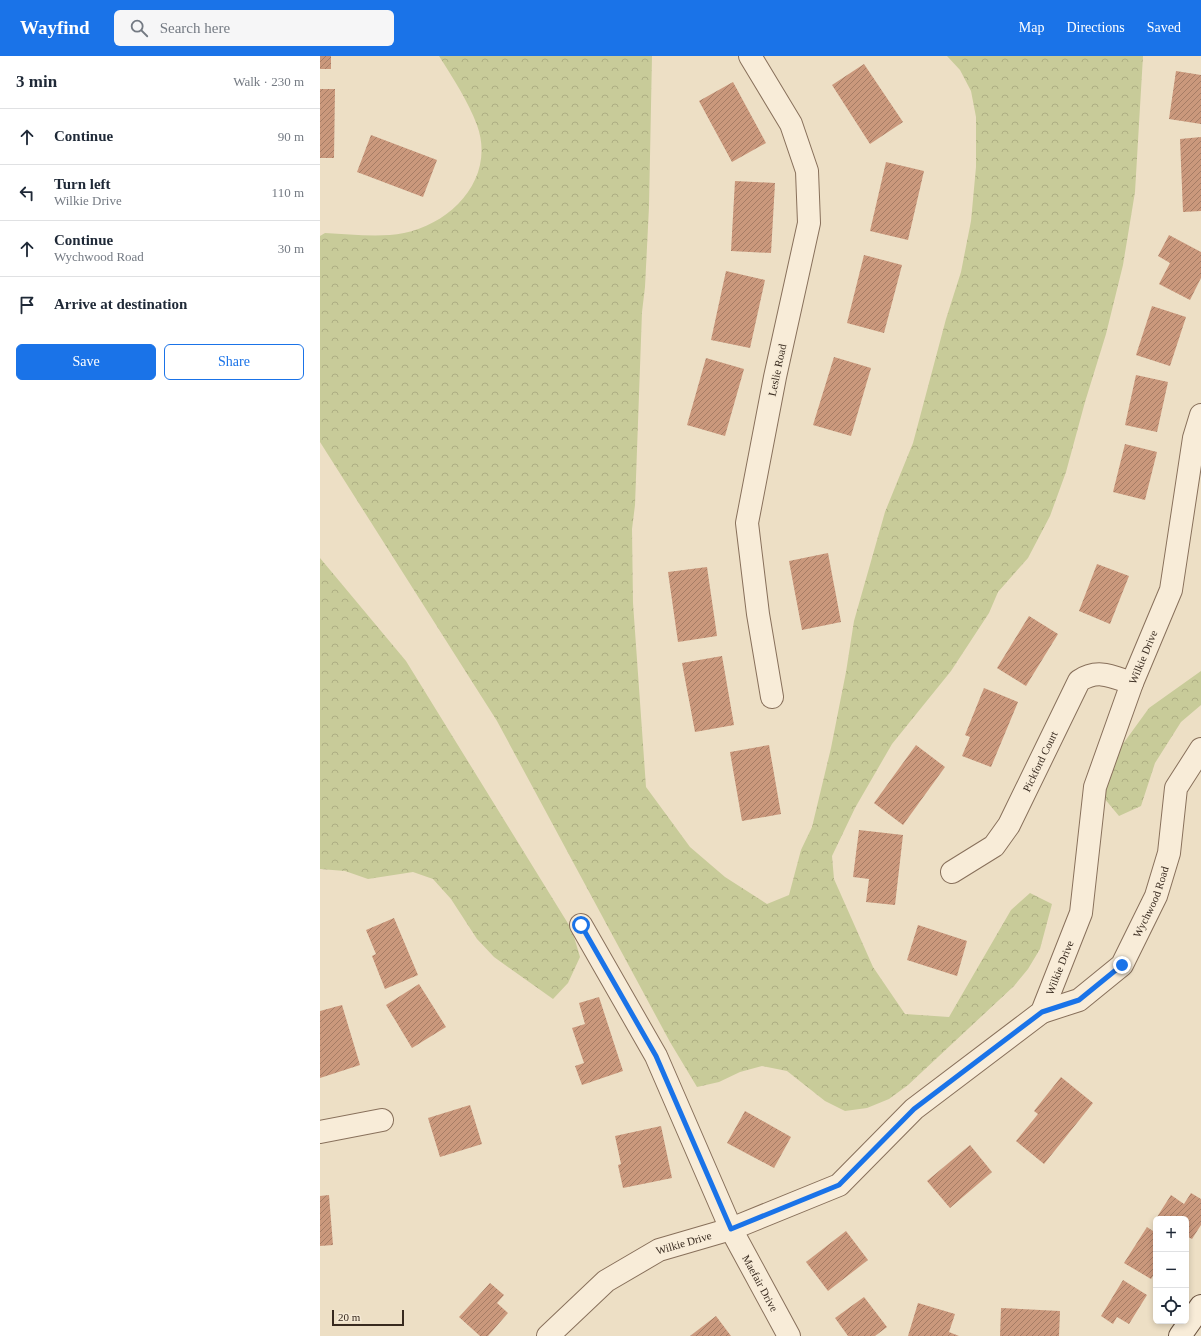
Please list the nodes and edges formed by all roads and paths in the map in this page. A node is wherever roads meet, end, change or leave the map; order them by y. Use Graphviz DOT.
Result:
graph roads {
  1 [pos="750,56"];
  2 [pos="1201,415"];
  3 [pos="1132,683"];
  4 [pos="772,697"];
  5 [pos="1201,749"];
  6 [pos="952,872"];
  7 [pos="581,925"];
  8 [pos="1042,1012"];
  9 [pos="382,1120"];
  10 [pos="320,1132"];
  11 [pos="731,1229"];
  12 [pos="1201,1306"];
  13 [pos="548,1336"];
  14 [pos="790,1336"];
  15 [pos="1180,1336"];
  1 -- 4 [label="street, Leslie Road"];
  2 -- 3 [label="street, Wilkie Drive"];
  3 -- 6 [label="street, Pickford Court"];
  3 -- 8 [label="street, Wilkie Drive"];
  5 -- 8 [label="street, Wychwood Road"];
  7 -- 11 [label="street, Maefair Drive"];
  8 -- 11 [label="street, Wilkie Drive"];
  9 -- 10 [label="street"];
  11 -- 13 [label="street, Wilkie Drive"];
  11 -- 14 [label="street, Maefair Drive"];
  12 -- 15 [label="street"];
}
